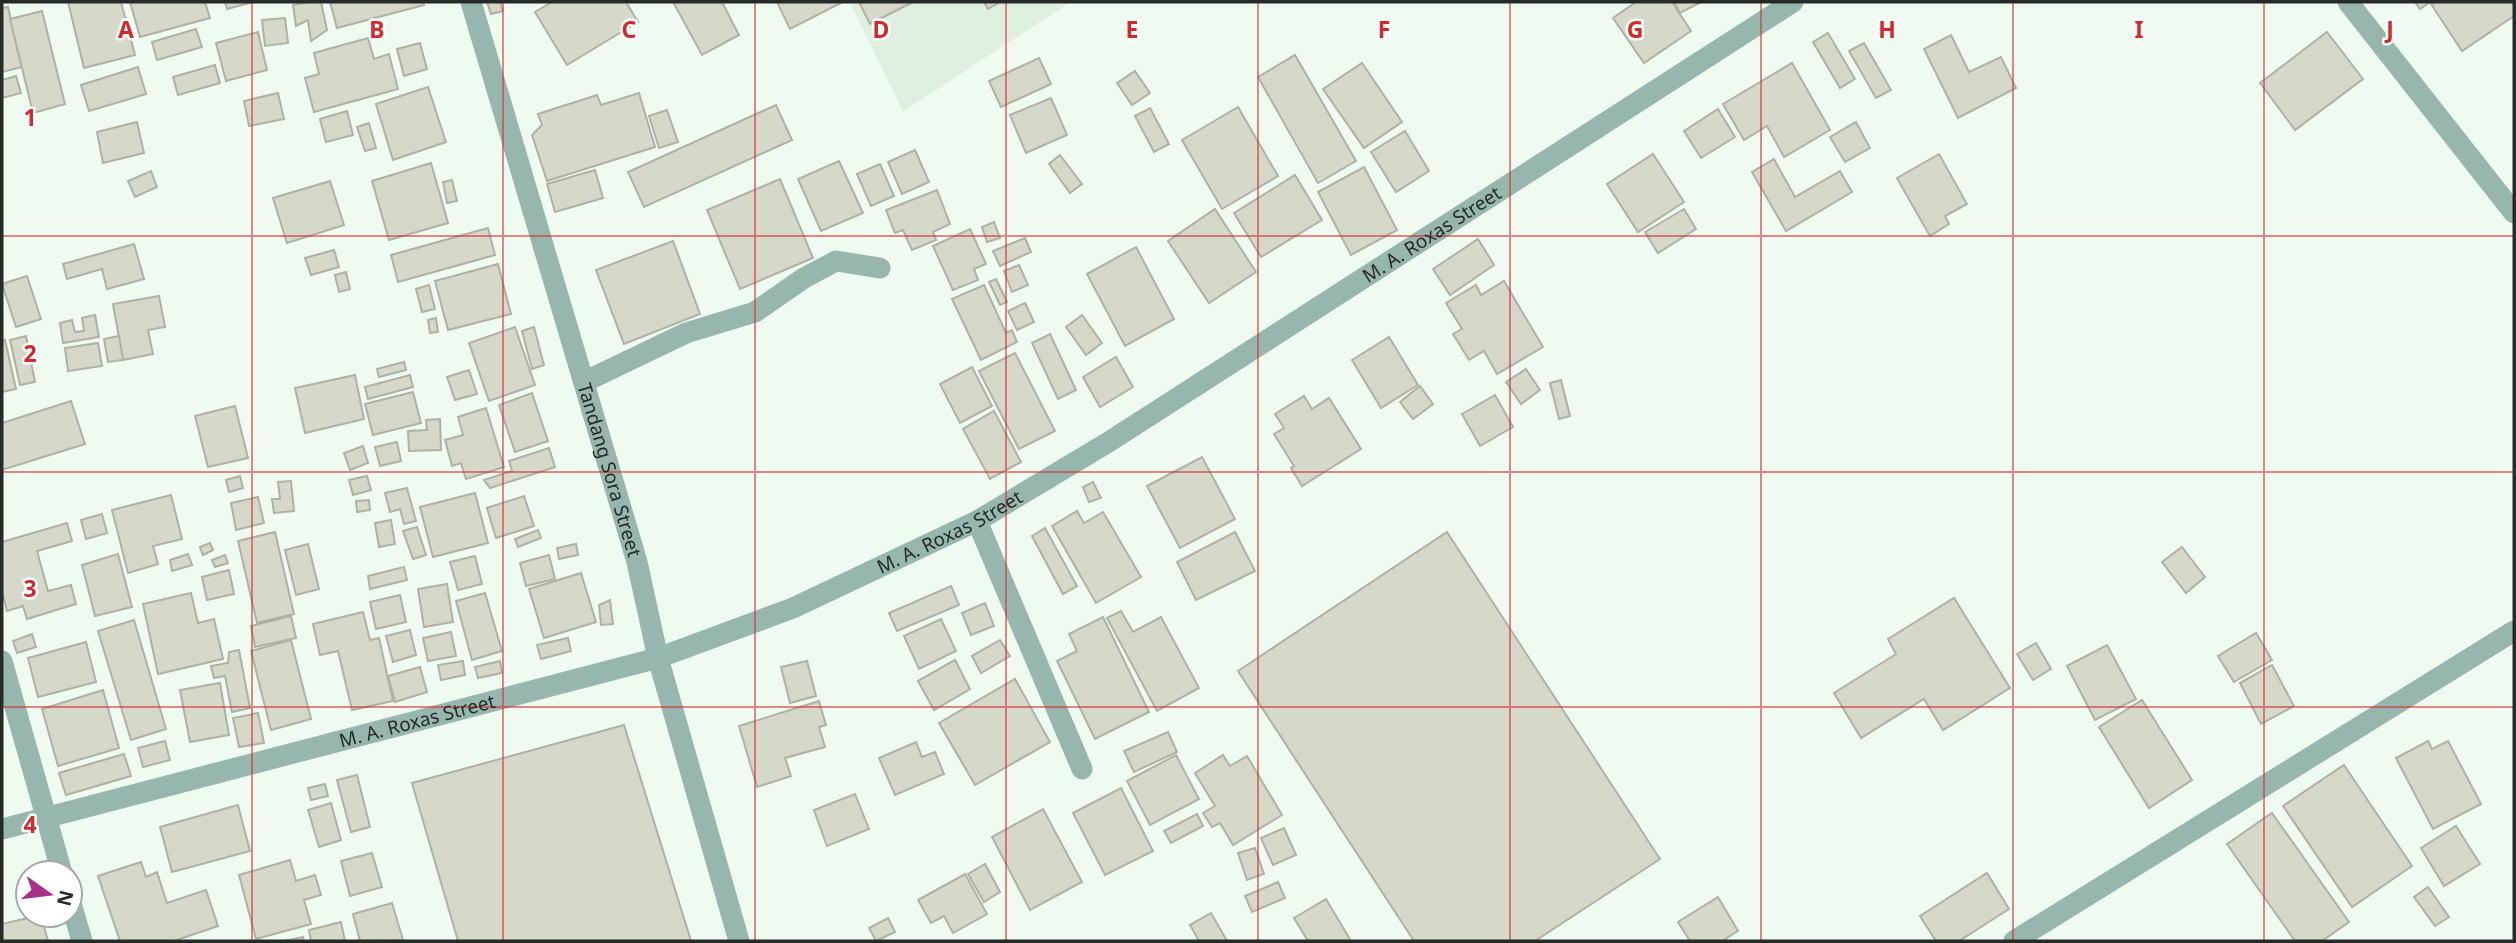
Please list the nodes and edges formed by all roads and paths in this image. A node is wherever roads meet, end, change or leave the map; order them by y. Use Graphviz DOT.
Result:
graph roads {
  1 [pos="471,2"];
  2 [pos="1793,2"];
  3 [pos="2348,2"];
  4 [pos="2514,213"];
  5 [pos="880,268"];
  6 [pos="584,382"];
  7 [pos="976,521"];
  8 [pos="2514,631"];
  9 [pos="658,658"];
  10 [pos="2,661"];
  11 [pos="1082,769"];
  12 [pos="46,818"];
  13 [pos="2,830"];
  14 [pos="58,859"];
  15 [pos="739,941"];
  16 [pos="2014,941"];
  1 -- 6 [label="street, Tandang Sora Street"];
  2 -- 7 [label="street, M. A. Roxas Street"];
  3 -- 4 [label="street"];
  5 -- 6 [label="street"];
  6 -- 9 [label="street, Tandang Sora Street"];
  7 -- 9 [label="street, M. A. Roxas Street"];
  7 -- 11 [label="street"];
  8 -- 16 [label="street"];
  9 -- 12 [label="street, M. A. Roxas Street"];
  9 -- 15 [label="street, Tandang Sora Street"];
  10 -- 12 [label="street"];
  12 -- 13 [label="street, M. A. Roxas Street"];
  12 -- 14 [label="street"];
}
